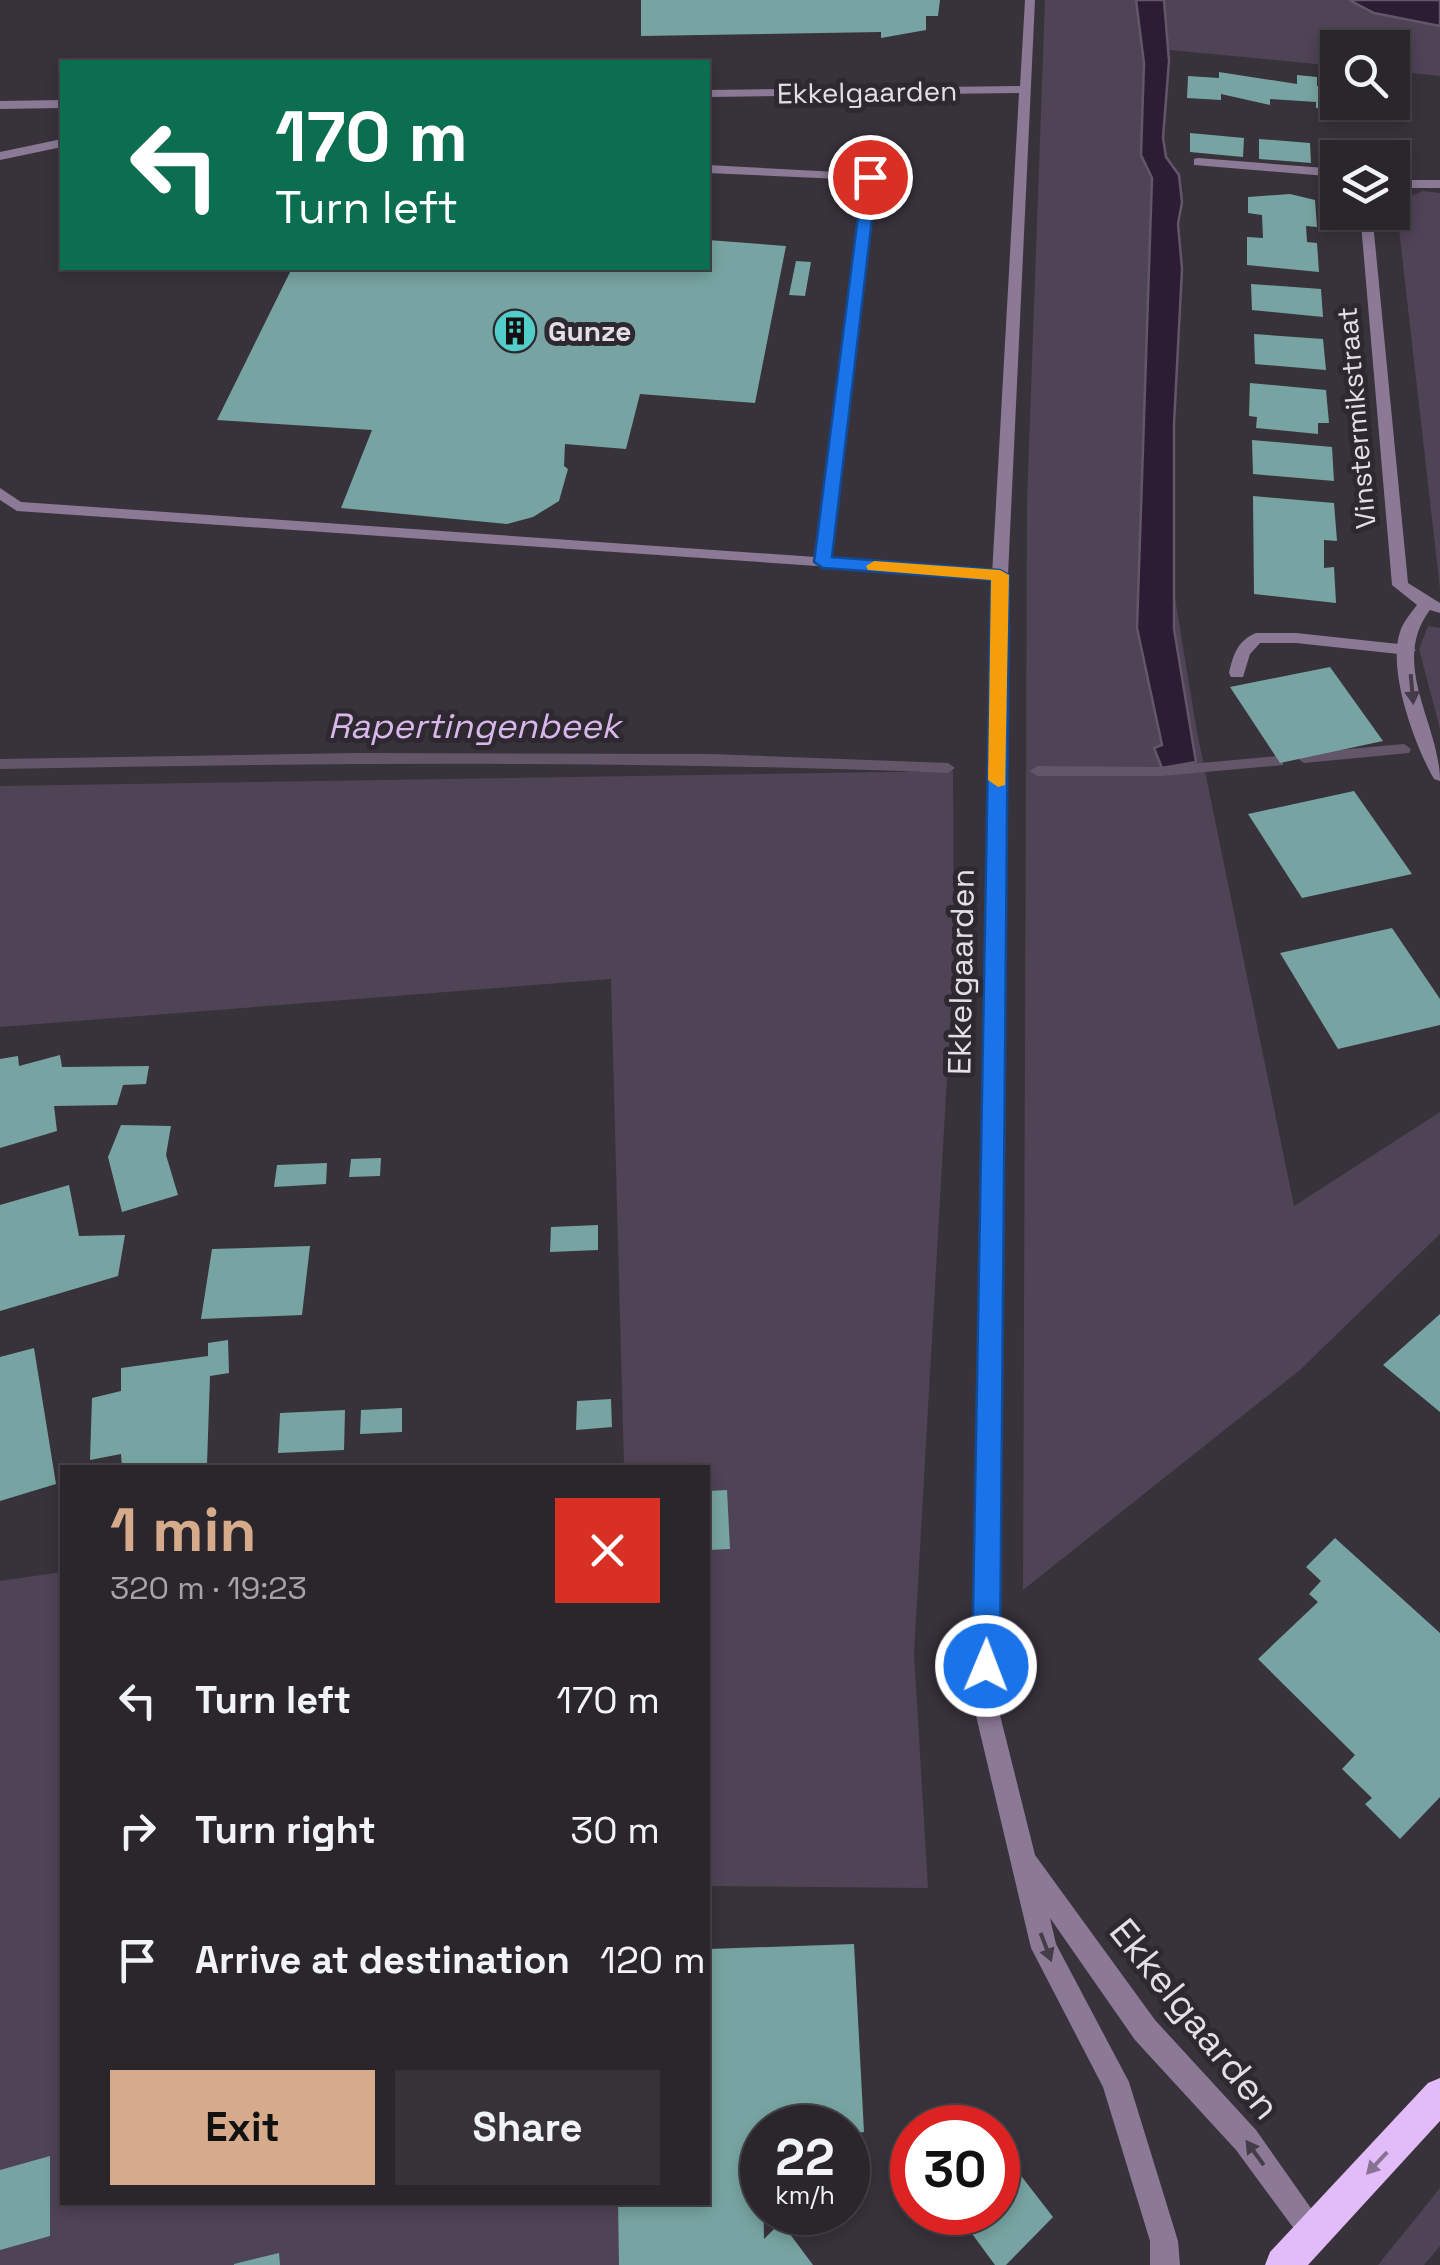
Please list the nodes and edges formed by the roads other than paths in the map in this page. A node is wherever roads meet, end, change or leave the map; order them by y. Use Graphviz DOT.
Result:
graph roads {
  1 [pos="1030,0"];
  2 [pos="1026,89"];
  3 [pos="710,94"];
  4 [pos="60,104"];
  5 [pos="0,105"];
  6 [pos="60,144"];
  7 [pos="0,156"];
  8 [pos="1198,162"];
  9 [pos="710,169"];
  10 [pos="1320,172"];
  11 [pos="1410,184"];
  12 [pos="1440,184"];
  13 [pos="1368,230"];
  14 [pos="0,493"];
  15 [pos="823,562"];
  16 [pos="1000,575"];
  17 [pos="1433,606"];
  18 [pos="1408,650"];
  19 [pos="1237,673"];
  20 [pos="1440,775"];
  21 [pos="1020,1854"];
  22 [pos="1440,2094"];
  23 [pos="1313,2248"];
  24 [pos="1165,2265"];
  25 [pos="1283,2265"];
  1 -- 2 [label="street, Ekkelgaarden"];
  2 -- 3 [label="street, Ekkelgaarden"];
  2 -- 16 [label="street, Ekkelgaarden"];
  4 -- 5 [label="street"];
  6 -- 7 [label="street"];
  8 -- 10 [label="street"];
  9 -- 15 [label="street"];
  11 -- 12 [label="street"];
  13 -- 17 [label="street, Vinstermikstraat"];
  14 -- 15 [label="street"];
  15 -- 16 [label="street"];
  16 -- 21 [label="street, Ekkelgaarden"];
  17 -- 18 [label="street, Vinstermikstraat"];
  18 -- 19 [label="street"];
  18 -- 20 [label="street, Vinstermikstraat, one-way"];
  23 -- 21 [label="street, Ekkelgaarden, one-way"];
  21 -- 24 [label="street, Ekkelgaarden, one-way"];
  22 -- 23 [label="main road, one-way"];
  23 -- 25 [label="main road"];
}
